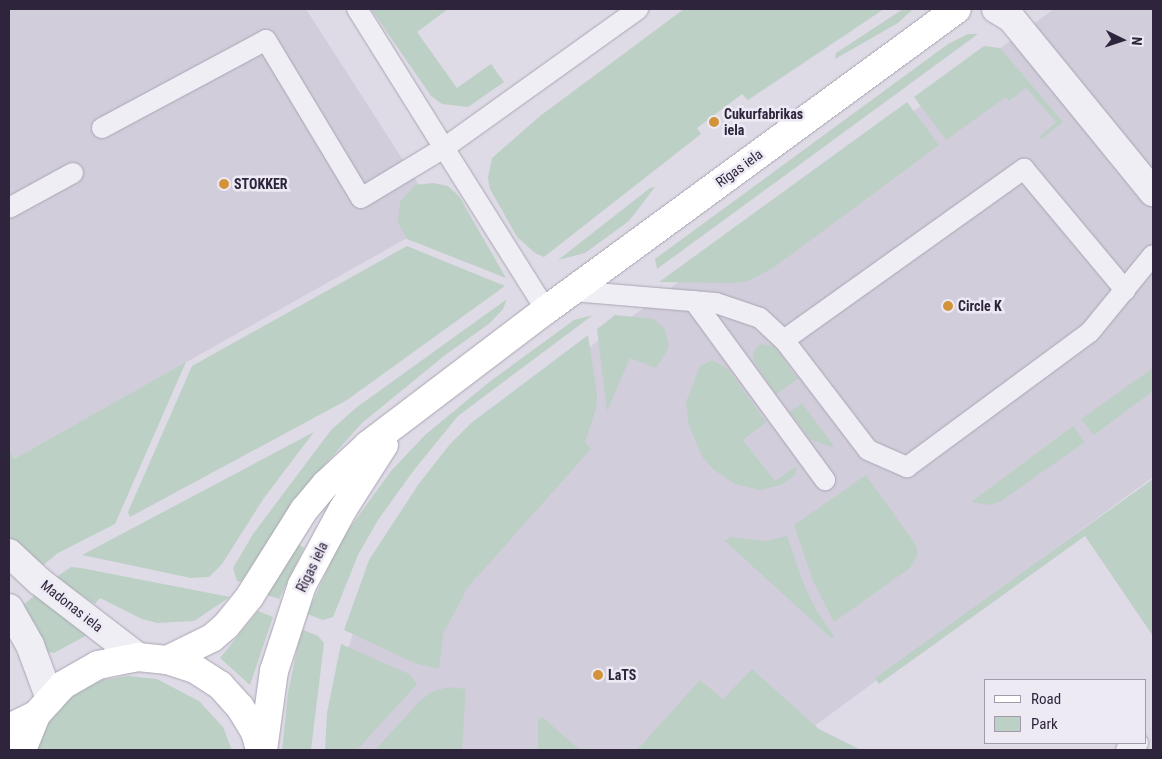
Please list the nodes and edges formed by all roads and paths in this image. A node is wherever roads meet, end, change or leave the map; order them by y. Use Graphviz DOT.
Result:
graph roads {
  1 [pos="357,9"];
  2 [pos="638,9"];
  3 [pos="957,9"];
  4 [pos="996,9"];
  5 [pos="102,128"];
  6 [pos="444,148"];
  7 [pos="73,173"];
  8 [pos="1153,192"];
  9 [pos="9,208"];
  10 [pos="1153,255"];
  11 [pos="1124,290"];
  12 [pos="572,292"];
  13 [pos="694,301"];
  14 [pos="546,310"];
  15 [pos="784,340"];
  16 [pos="418,409"];
  17 [pos="825,480"];
  18 [pos="9,553"];
  19 [pos="9,608"];
  20 [pos="138,657"];
  21 [pos="167,660"];
  22 [pos="43,707"];
  23 [pos="9,728"];
  24 [pos="22,750"];
  25 [pos="262,750"];
  1 -- 6 [label="lane"];
  2 -- 6 [label="lane"];
  3 -- 12 [label="main road, Rīgas iela"];
  4 -- 8 [label="street"];
  5 -- 6 [label="lane"];
  6 -- 14 [label="lane"];
  7 -- 9 [label="lane"];
  10 -- 11 [label="lane"];
  11 -- 15 [label="lane"];
  11 -- 15 [label="lane"];
  12 -- 13 [label="lane"];
  12 -- 14 [label="main road, Rīgas iela"];
  13 -- 15 [label="lane"];
  13 -- 17 [label="lane"];
  14 -- 16 [label="main road, Rīgas iela"];
  16 -- 21 [label="main road, Rīgas iela"];
  16 -- 25 [label="main road, Rīgas iela"];
  18 -- 20 [label="street, Madonas iela"];
  19 -- 22 [label="street"];
  20 -- 21 [label="main road"];
  20 -- 22 [label="main road"];
  21 -- 25 [label="main road"];
  22 -- 23 [label="main road"];
  22 -- 24 [label="main road"];
}
